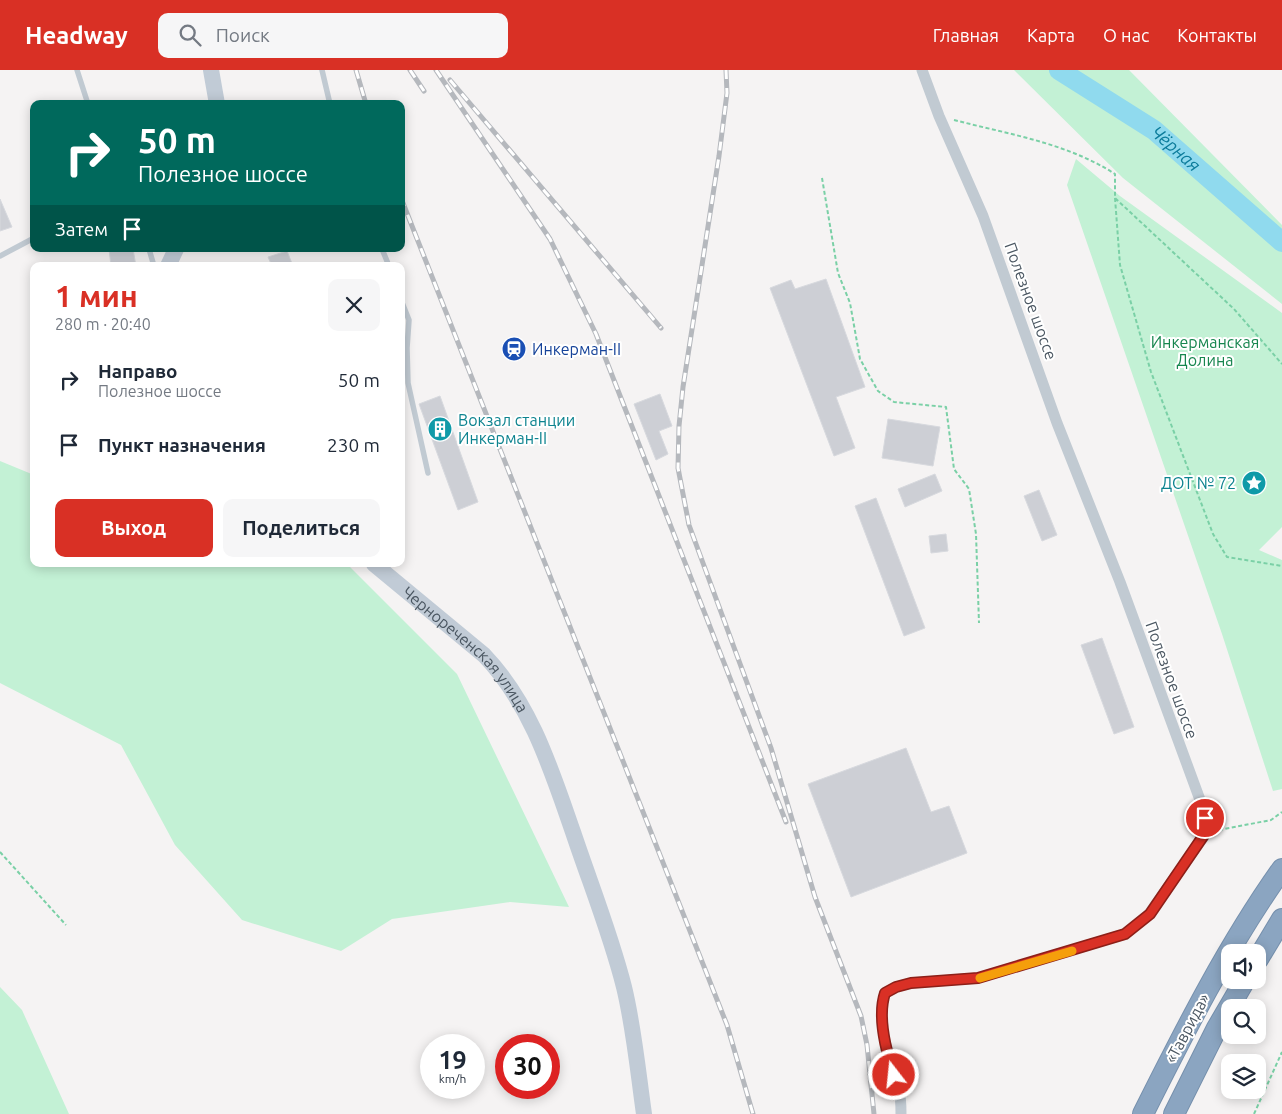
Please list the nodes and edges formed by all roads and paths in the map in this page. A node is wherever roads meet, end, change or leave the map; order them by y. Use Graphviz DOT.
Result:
graph roads {
  1 [pos="77,70"];
  2 [pos="211,70"];
  3 [pos="322,70"];
  4 [pos="922,70"];
  5 [pos="87,100"];
  6 [pos="216,100"];
  7 [pos="329,100"];
  8 [pos="939,116"];
  9 [pos="822,178"];
  10 [pos="1115,198"];
  11 [pos="30,240"];
  12 [pos="0,256"];
  13 [pos="405,310"];
  14 [pos="1282,364"];
  15 [pos="428,473"];
  16 [pos="1282,566"];
  17 [pos="378,567"];
  18 [pos="979,623"];
  19 [pos="1282,812"];
  20 [pos="1206,832"];
  21 [pos="0,852"];
  22 [pos="1282,868"];
  23 [pos="1282,919"];
  24 [pos="66,925"];
  25 [pos="1266,946"];
  26 [pos="1240,989"];
  27 [pos="1282,1052"];
  28 [pos="644,1114"];
  29 [pos="901,1114"];
  30 [pos="1143,1114"];
  31 [pos="1174,1114"];
  32 [pos="1254,1114"];
  1 -- 5 [label="lane"];
  2 -- 6 [label="main road"];
  3 -- 7 [label="lane"];
  4 -- 8 [label="street, Полезное шоссе"];
  8 -- 10 [label="path"];
  8 -- 20 [label="street, Полезное шоссе"];
  9 -- 18 [label="path"];
  10 -- 14 [label="path"];
  10 -- 16 [label="path"];
  11 -- 12 [label="lane"];
  13 -- 15 [label="lane"];
  17 -- 28 [label="main road, Чернореченская улица"];
  19 -- 20 [label="path"];
  20 -- 29 [label="street"];
  21 -- 24 [label="path"];
  22 -- 30 [label="highway, «Таврида»"];
  23 -- 25 [label="highway"];
  26 -- 31 [label="highway, «Таврида»"];
  27 -- 32 [label="path"];
}
